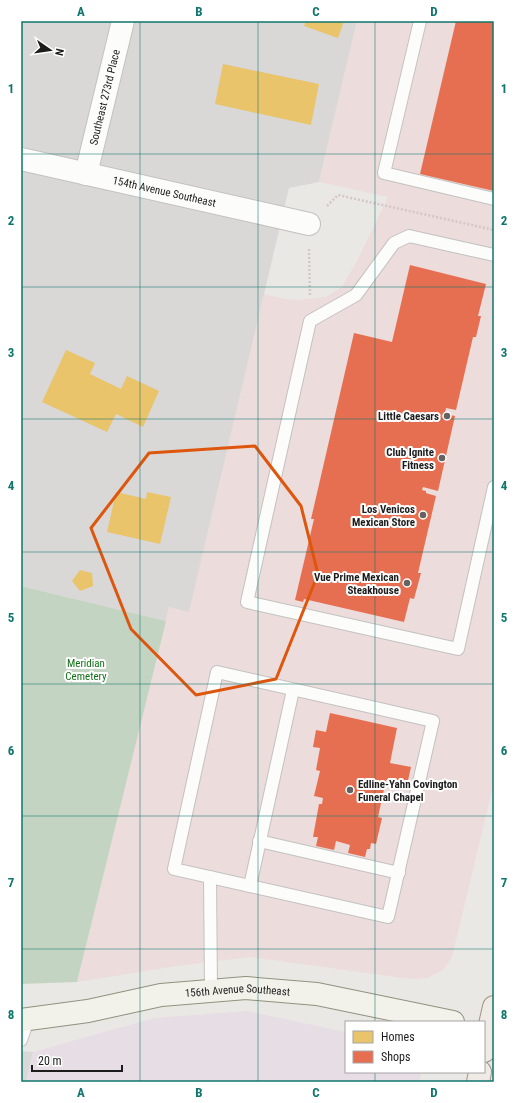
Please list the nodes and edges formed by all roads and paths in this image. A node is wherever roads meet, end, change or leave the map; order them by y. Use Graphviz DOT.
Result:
graph roads {
  1 [pos="122,21"];
  2 [pos="420,21"];
  3 [pos="21,159"];
  4 [pos="86,174"];
  5 [pos="494,199"];
  6 [pos="309,224"];
  7 [pos="494,230"];
  8 [pos="494,255"];
  9 [pos="310,321"];
  10 [pos="494,488"];
  11 [pos="492,505"];
  12 [pos="293,690"];
  13 [pos="259,841"];
  14 [pos="399,872"];
  15 [pos="210,877"];
  16 [pos="250,886"];
  17 [pos="211,991"];
  18 [pos="494,1007"];
  19 [pos="448,1021"];
  20 [pos="23,1027"];
  21 [pos="486,1029"];
  22 [pos="485,1040"];
  1 -- 4 [label="street, Southeast 273rd Place"];
  2 -- 5 [label="lane"];
  3 -- 4 [label="street, 154th Avenue Southeast"];
  4 -- 6 [label="street, 154th Avenue Southeast"];
  6 -- 7 [label="path"];
  6 -- 9 [label="path"];
  8 -- 9 [label="lane"];
  9 -- 11 [label="lane"];
  10 -- 11 [label="lane"];
  12 -- 13 [label="lane"];
  12 -- 14 [label="lane"];
  12 -- 15 [label="lane"];
  13 -- 14 [label="lane"];
  13 -- 16 [label="lane"];
  14 -- 16 [label="lane"];
  15 -- 16 [label="lane"];
  15 -- 17 [label="lane"];
  17 -- 19 [label="street, 156th Avenue Southeast"];
  17 -- 20 [label="street, 156th Avenue Southeast"];
  18 -- 21 [label="main road"];
  21 -- 22 [label="main road"];
}
